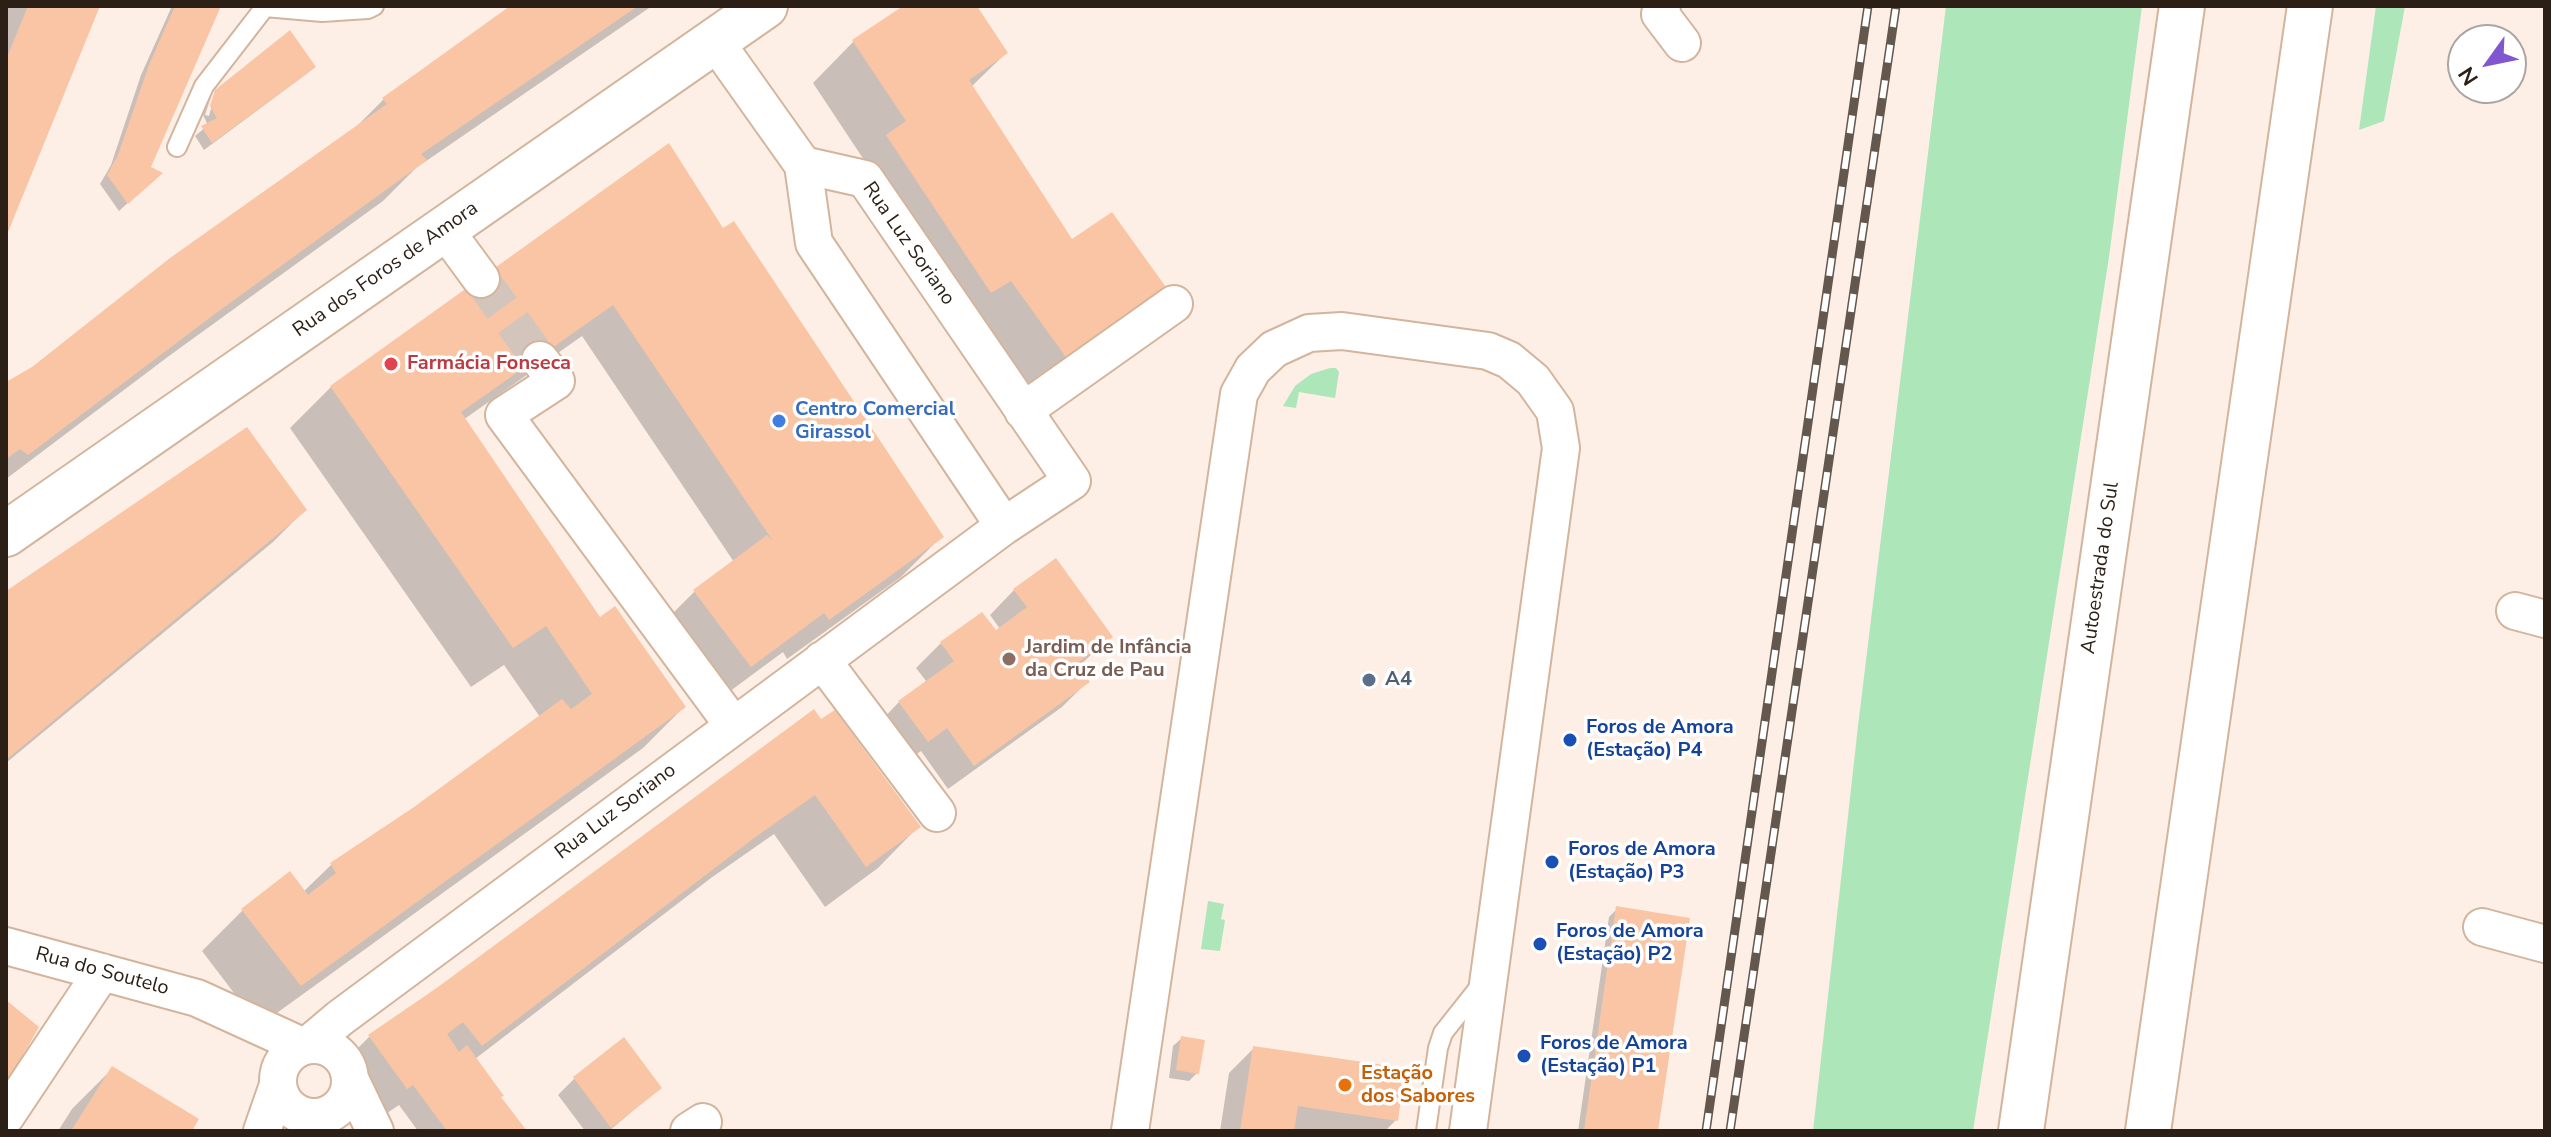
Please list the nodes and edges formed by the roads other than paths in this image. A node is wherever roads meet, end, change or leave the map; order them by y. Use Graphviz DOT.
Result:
graph roads {
  1 [pos="374,6"];
  2 [pos="765,6"];
  3 [pos="1662,6"];
  4 [pos="2182,6"];
  5 [pos="2310,6"];
  6 [pos="715,41"];
  7 [pos="1682,43"];
  8 [pos="177,147"];
  9 [pos="803,165"];
  10 [pos="445,230"];
  11 [pos="481,279"];
  12 [pos="1174,304"];
  13 [pos="540,360"];
  14 [pos="1023,411"];
  15 [pos="1004,526"];
  16 [pos="6,534"];
  17 [pos="822,660"];
  18 [pos="733,725"];
  19 [pos="937,813"];
  20 [pos="2482,927"];
  21 [pos="2545,944"];
  22 [pos="6,946"];
  23 [pos="102,972"];
  24 [pos="1489,975"];
  25 [pos="197,998"];
  26 [pos="305,1045"];
  27 [pos="278,1080"];
  28 [pos="351,1081"];
  29 [pos="6,1116"];
  30 [pos="313,1121"];
  31 [pos="262,1131"];
  32 [pos="372,1131"];
  33 [pos="1130,1131"];
  34 [pos="1426,1131"];
  35 [pos="1468,1131"];
  36 [pos="2021,1131"];
  37 [pos="2148,1131"];
  1 -- 8 [label="lane"];
  2 -- 6 [label="main road, Rua dos Foros de Amora"];
  3 -- 7 [label="street"];
  4 -- 36 [label="main road, Autoestrada do Sul"];
  5 -- 37 [label="main road"];
  6 -- 9 [label="street"];
  6 -- 10 [label="main road, Rua dos Foros de Amora"];
  9 -- 14 [label="street, Rua Luz Soriano"];
  9 -- 15 [label="street"];
  10 -- 11 [label="street"];
  10 -- 16 [label="main road, Rua dos Foros de Amora"];
  12 -- 14 [label="street"];
  13 -- 18 [label="street"];
  14 -- 15 [label="street, Rua Luz Soriano"];
  15 -- 17 [label="street, Rua Luz Soriano"];
  17 -- 18 [label="street, Rua Luz Soriano"];
  17 -- 19 [label="street"];
  18 -- 26 [label="street, Rua Luz Soriano"];
  20 -- 21 [label="street"];
  22 -- 23 [label="street, Rua do Soutelo"];
  23 -- 25 [label="street, Rua do Soutelo"];
  23 -- 29 [label="street"];
  24 -- 33 [label="street"];
  24 -- 34 [label="lane"];
  24 -- 35 [label="street"];
  25 -- 26 [label="street"];
  25 -- 27 [label="street"];
  26 -- 27 [label="street"];
  26 -- 28 [label="street"];
  27 -- 30 [label="street"];
  27 -- 31 [label="street"];
  28 -- 30 [label="street"];
  28 -- 32 [label="street"];
  30 -- 32 [label="street"];
}
